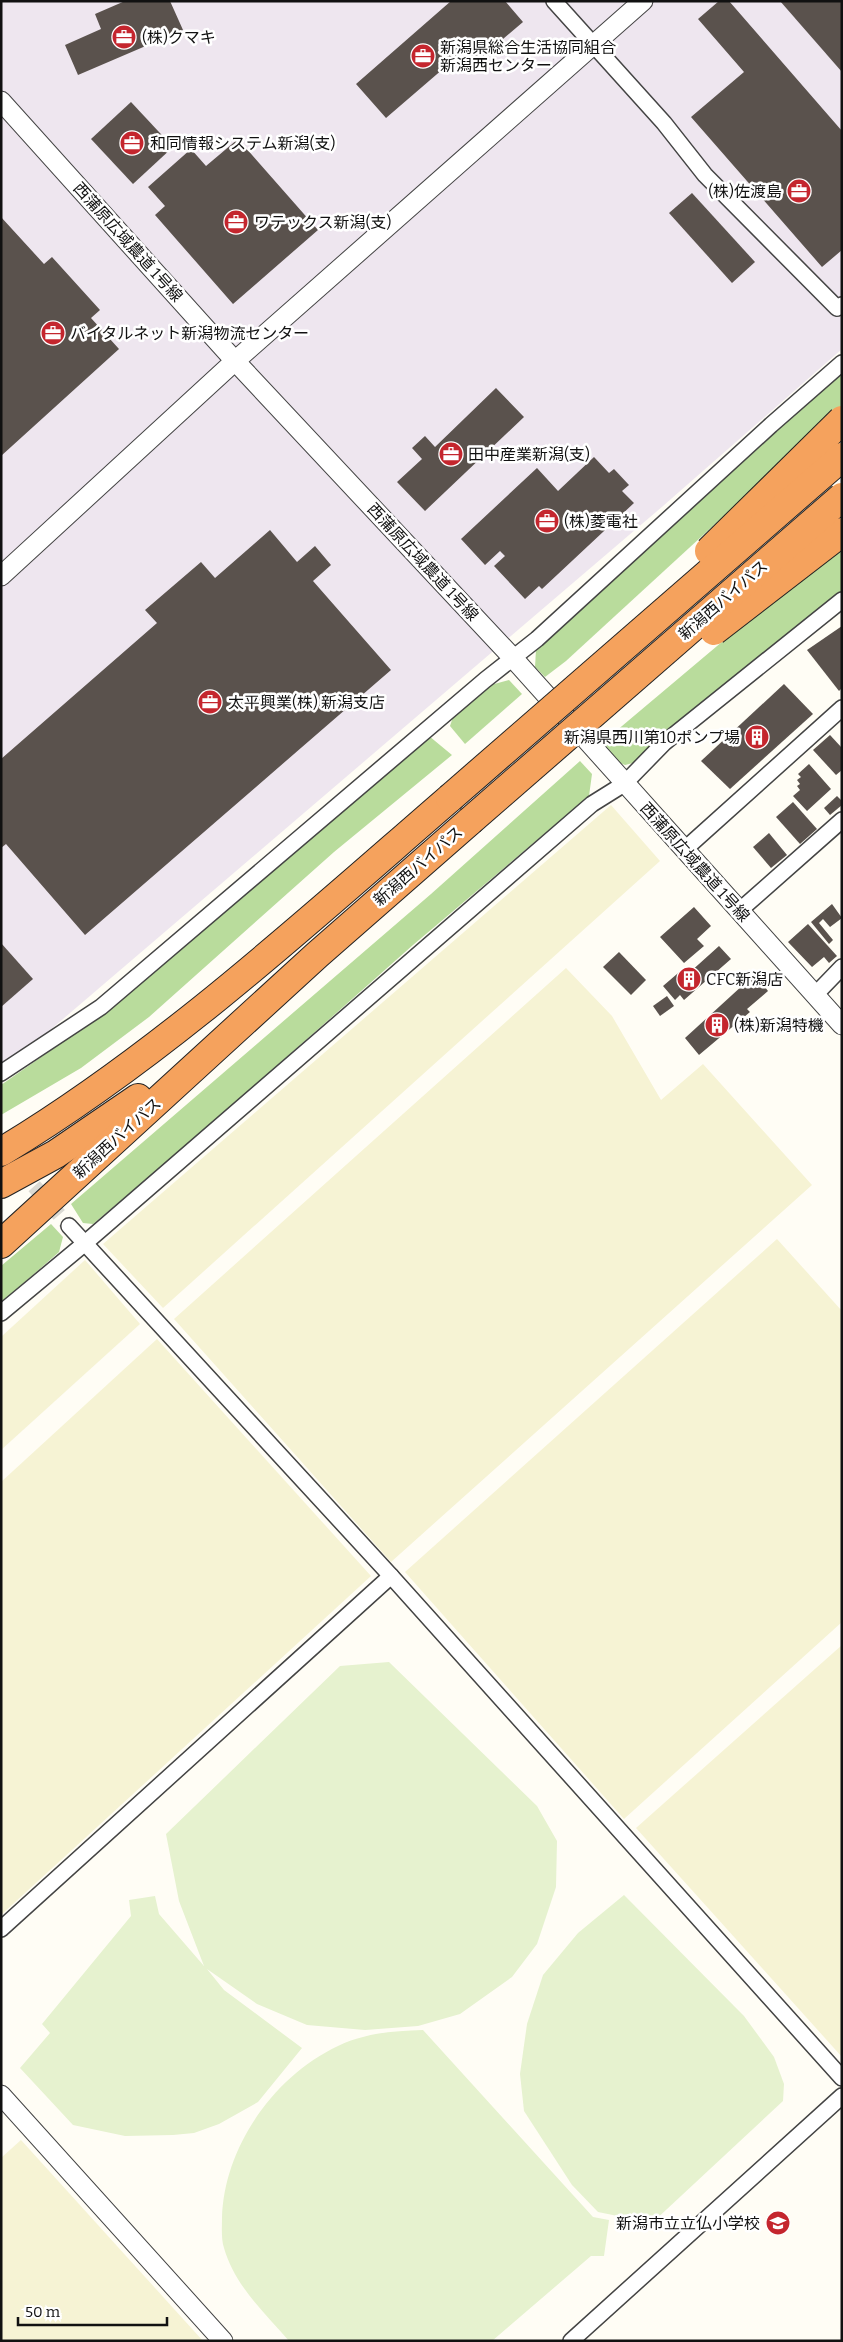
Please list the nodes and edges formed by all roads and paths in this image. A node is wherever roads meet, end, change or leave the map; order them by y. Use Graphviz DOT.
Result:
graph roads {
  1 [pos="554,1"];
  2 [pos="643,1"];
  3 [pos="592,46"];
  4 [pos="1,101"];
  5 [pos="842,305"];
  6 [pos="235,361"];
  7 [pos="842,363"];
  8 [pos="842,420"];
  9 [pos="842,457"];
  10 [pos="842,497"];
  11 [pos="842,532"];
  12 [pos="1,576"];
  13 [pos="842,600"];
  14 [pos="513,658"];
  15 [pos="842,708"];
  16 [pos="544,716"];
  17 [pos="624,784"];
  18 [pos="842,820"];
  19 [pos="470,821"];
  20 [pos="684,850"];
  21 [pos="739,911"];
  22 [pos="317,955"];
  23 [pos="842,967"];
  24 [pos="815,995"];
  25 [pos="842,1025"];
  26 [pos="1,1073"];
  27 [pos="77,1102"];
  28 [pos="1,1138"];
  29 [pos="1,1152"];
  30 [pos="1,1184"];
  31 [pos="69,1226"];
  32 [pos="1,1244"];
  33 [pos="84,1244"];
  34 [pos="1,1313"];
  35 [pos="391,1576"];
  36 [pos="1,1930"];
  37 [pos="842,2078"];
  38 [pos="1,2095"];
  39 [pos="842,2096"];
  40 [pos="223,2341"];
  41 [pos="571,2341"];
  1 -- 3 [label="street"];
  2 -- 3 [label="street"];
  3 -- 5 [label="street"];
  3 -- 6 [label="street"];
  4 -- 6 [label="street, 西蒲原広域農道 1号線"];
  6 -- 12 [label="street"];
  6 -- 14 [label="street, 西蒲原広域農道 1号線"];
  7 -- 14 [label="street"];
  8 -- 16 [label="highway, bridge"];
  9 -- 16 [label="highway, 新潟西バイパス, bridge"];
  10 -- 19 [label="highway, 新潟西バイパス, bridge"];
  11 -- 19 [label="highway, bridge"];
  13 -- 17 [label="street"];
  14 -- 17 [label="street, 西蒲原広域農道 1号線"];
  14 -- 26 [label="street"];
  15 -- 20 [label="street"];
  16 -- 27 [label="highway, 新潟西バイパス, bridge"];
  17 -- 20 [label="street, 西蒲原広域農道 1号線"];
  17 -- 33 [label="street"];
  18 -- 21 [label="street"];
  19 -- 22 [label="highway, 新潟西バイパス"];
  20 -- 21 [label="street, 西蒲原広域農道 1号線"];
  21 -- 24 [label="street, 西蒲原広域農道 1号線"];
  22 -- 30 [label="highway"];
  22 -- 32 [label="highway, 新潟西バイパス"];
  23 -- 24 [label="street"];
  24 -- 25 [label="street, 西蒲原広域農道 1号線"];
  27 -- 28 [label="highway"];
  27 -- 29 [label="highway, 新潟西バイパス"];
  31 -- 33 [label="street"];
  33 -- 34 [label="street"];
  33 -- 35 [label="street"];
  35 -- 36 [label="street"];
  35 -- 37 [label="street"];
  38 -- 40 [label="street"];
  39 -- 41 [label="street"];
}
